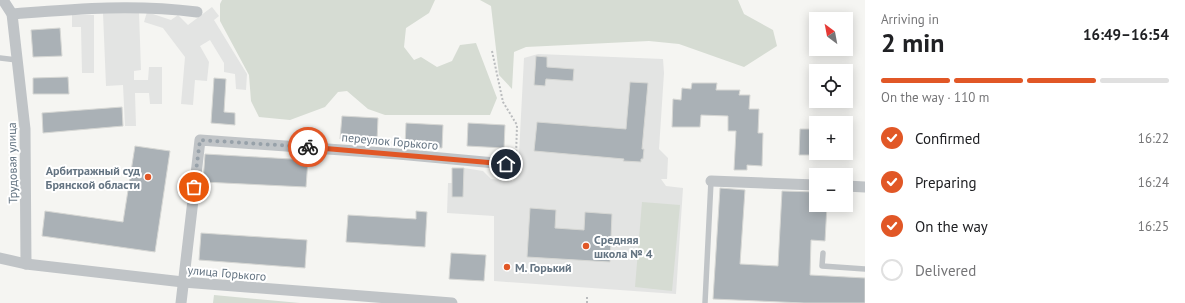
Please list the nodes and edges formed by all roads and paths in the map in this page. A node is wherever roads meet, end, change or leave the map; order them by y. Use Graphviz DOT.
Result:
graph roads {
  1 [pos="3,0"];
  2 [pos="197,12"];
  3 [pos="12,14"];
  4 [pos="492,51"];
  5 [pos="0,58"];
  6 [pos="17,60"];
  7 [pos="506,164"];
  8 [pos="711,181"];
  9 [pos="809,185"];
  10 [pos="853,186"];
  11 [pos="865,187"];
  12 [pos="823,253"];
  13 [pos="0,258"];
  14 [pos="26,264"];
  15 [pos="865,269"];
  16 [pos="183,282"];
  17 [pos="587,295"];
  18 [pos="181,303"];
  19 [pos="452,303"];
  20 [pos="587,303"];
  21 [pos="705,303"];
  1 -- 3 [label="street, Трудовая улица"];
  2 -- 3 [label="street"];
  3 -- 6 [label="street, Трудовая улица"];
  4 -- 7 [label="path"];
  5 -- 6 [label="lane"];
  6 -- 14 [label="street, Трудовая улица"];
  7 -- 16 [label="street, переулок Горького"];
  8 -- 9 [label="street"];
  8 -- 21 [label="lane"];
  10 -- 11 [label="street"];
  12 -- 15 [label="lane"];
  13 -- 14 [label="street, улица Горького"];
  14 -- 16 [label="street, улица Горького"];
  16 -- 18 [label="street"];
  16 -- 19 [label="street, улица Горького"];
  17 -- 20 [label="path"];
}
